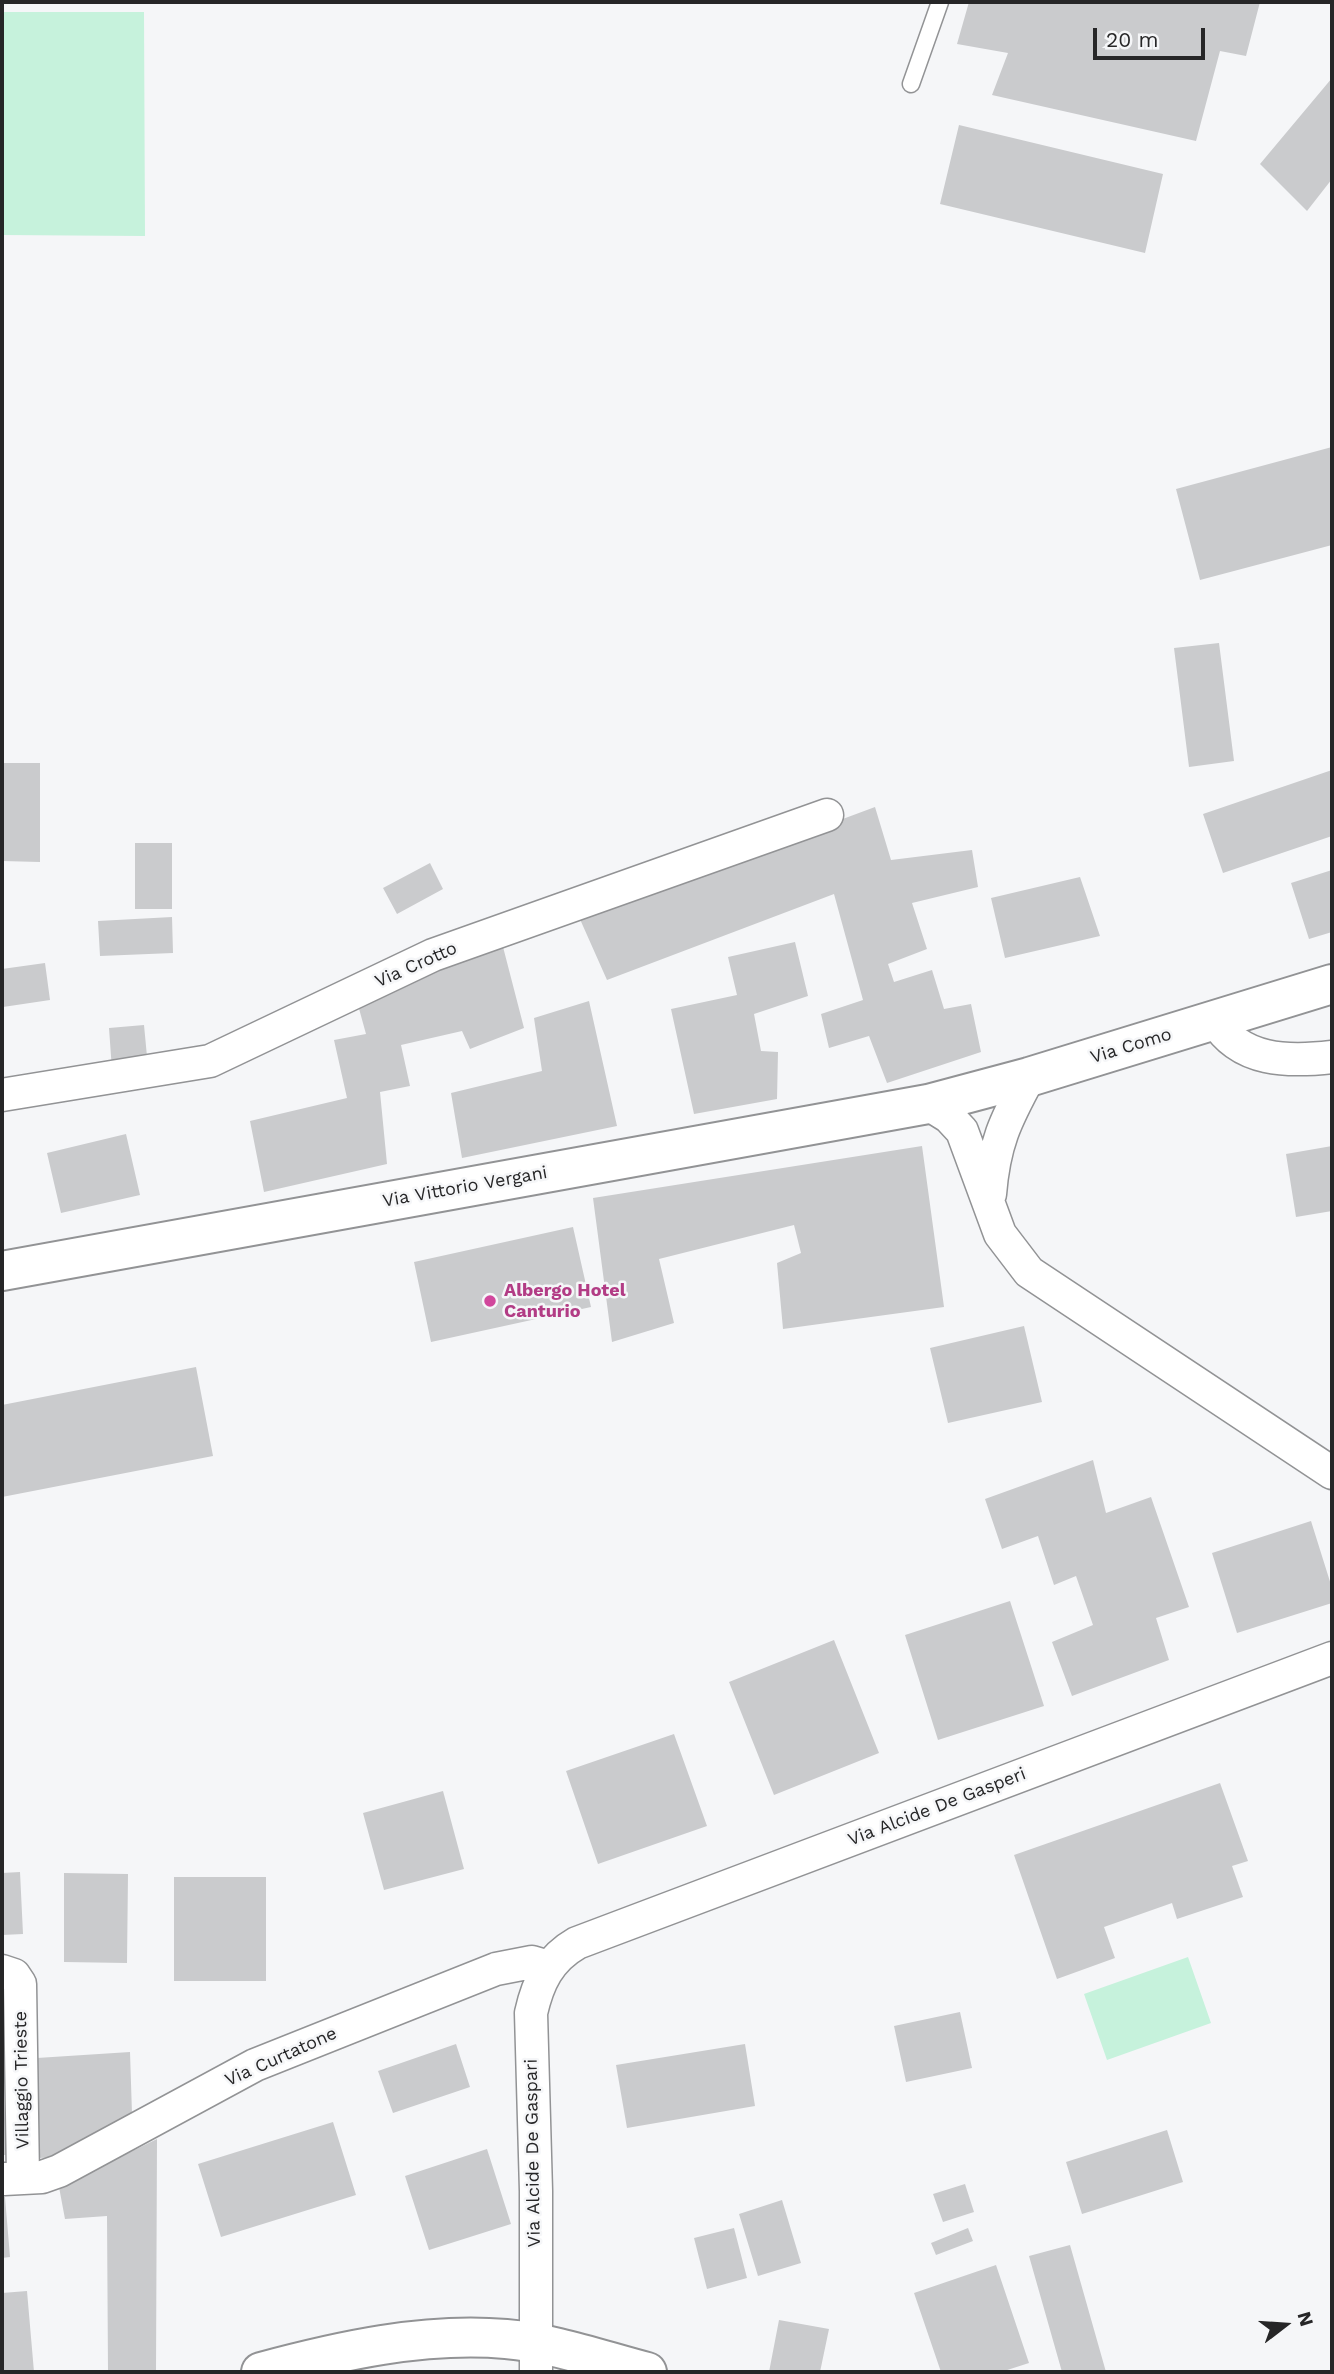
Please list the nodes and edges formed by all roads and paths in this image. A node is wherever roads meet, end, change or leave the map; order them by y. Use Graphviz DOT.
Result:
graph roads {
  1 [pos="940,2"];
  2 [pos="911,84"];
  3 [pos="827,815"];
  4 [pos="1332,984"];
  5 [pos="1215,1020"];
  6 [pos="1332,1057"];
  7 [pos="1029,1077"];
  8 [pos="2,1096"];
  9 [pos="928,1104"];
  10 [pos="989,1202"];
  11 [pos="2,1271"];
  12 [pos="1332,1473"];
  13 [pos="1332,1658"];
  14 [pos="549,1966"];
  15 [pos="2,1971"];
  16 [pos="13,2179"];
  17 [pos="535,2358"];
  18 [pos="261,2372"];
  19 [pos="647,2372"];
  1 -- 2 [label="lane"];
  3 -- 8 [label="street, Via Crotto"];
  4 -- 5 [label="street, Via Como"];
  5 -- 6 [label="street"];
  5 -- 7 [label="street, Via Como"];
  7 -- 9 [label="street, Via Como"];
  7 -- 10 [label="street"];
  9 -- 10 [label="street"];
  9 -- 11 [label="street, Via Vittorio Vergani"];
  10 -- 12 [label="street"];
  13 -- 14 [label="street, Via Alcide De Gasperi"];
  14 -- 16 [label="street, Via Curtatone"];
  14 -- 17 [label="street, Via Alcide De Gaspari"];
  15 -- 16 [label="street, Villaggio Trieste"];
  17 -- 18 [label="street"];
  17 -- 19 [label="street"];
}
